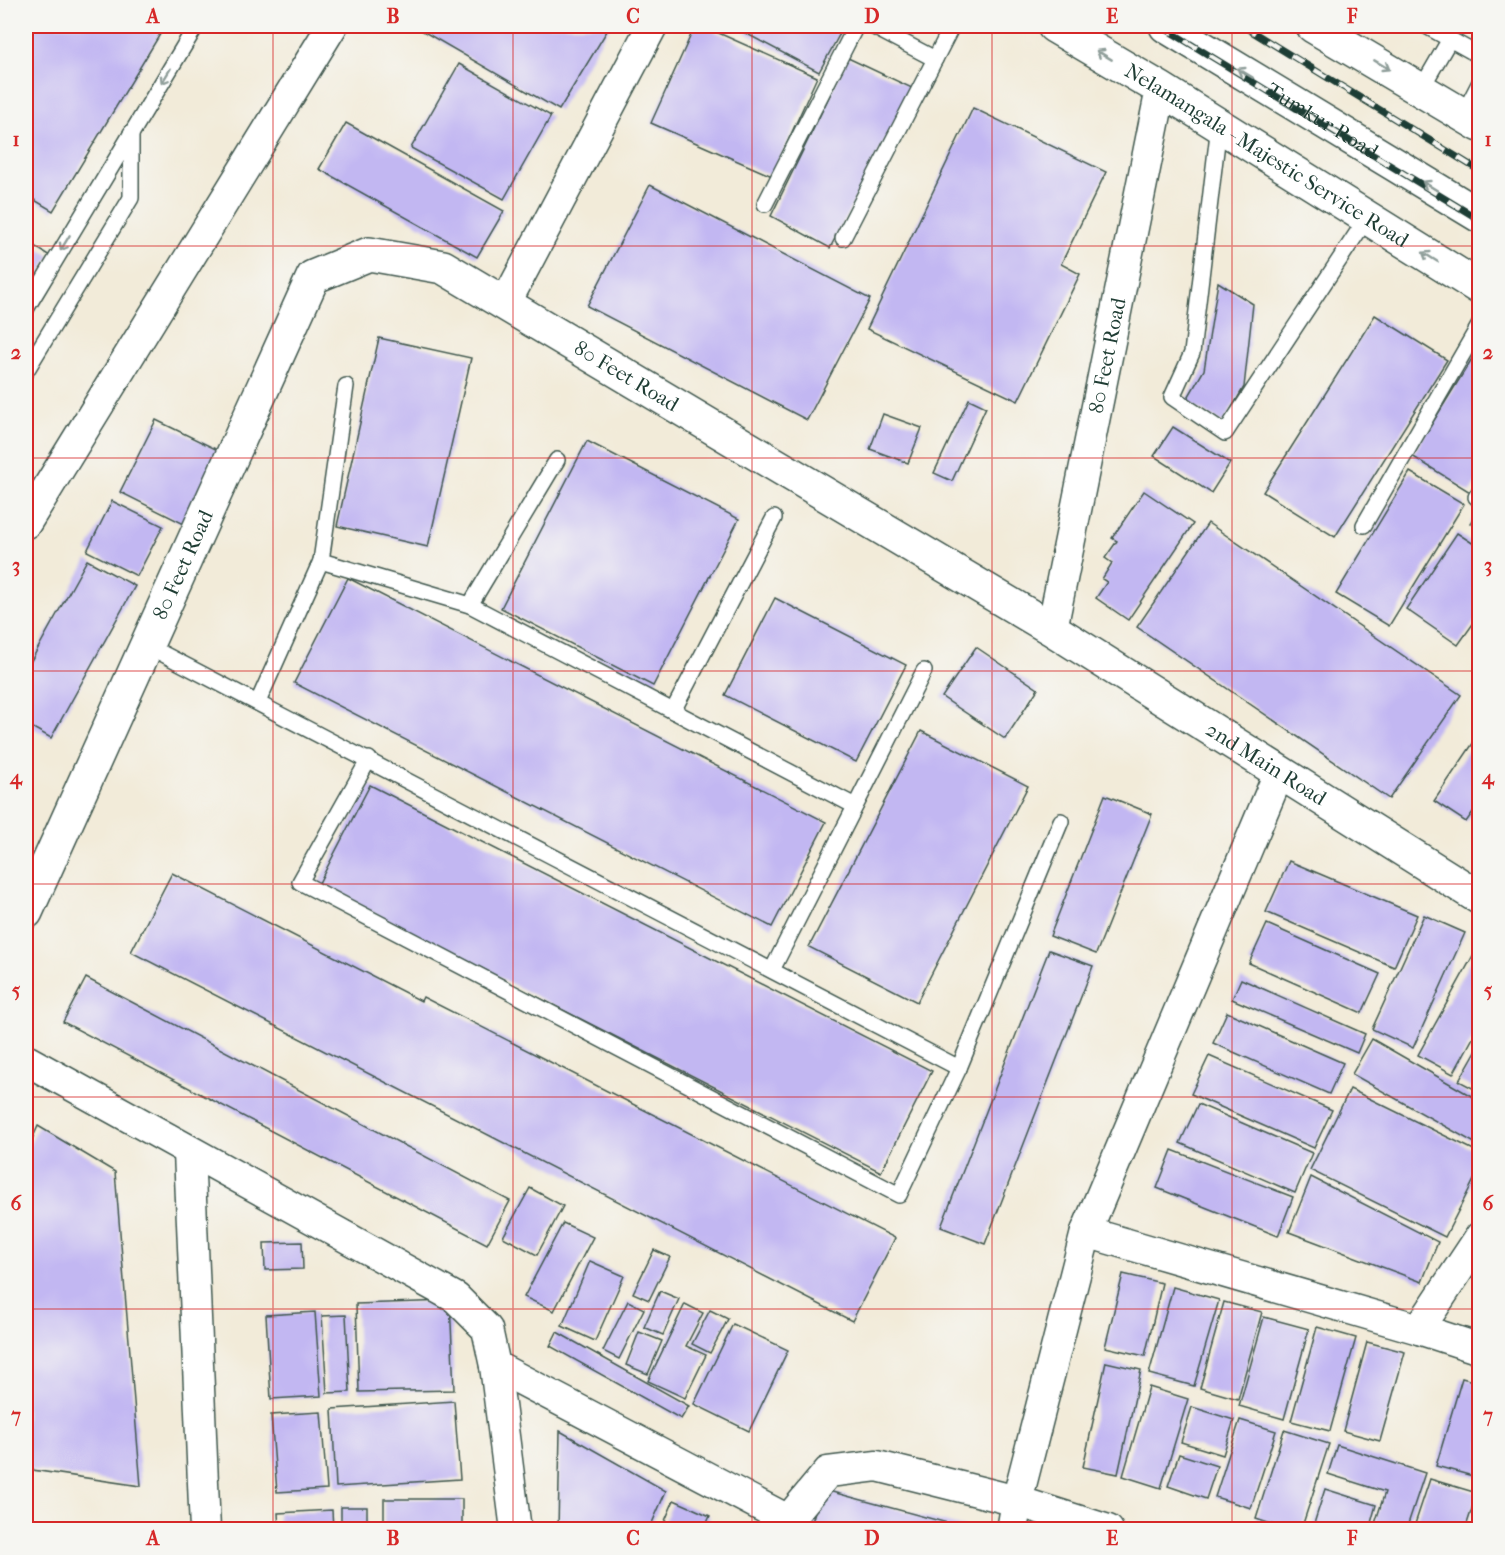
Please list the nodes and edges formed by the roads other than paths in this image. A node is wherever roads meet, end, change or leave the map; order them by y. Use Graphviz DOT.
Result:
graph roads {
  1 [pos="196,26"];
  2 [pos="332,26"];
  3 [pos="652,26"];
  4 [pos="856,26"];
  5 [pos="872,26"];
  6 [pos="952,26"];
  7 [pos="1054,26"];
  8 [pos="1166,26"];
  9 [pos="1426,26"];
  10 [pos="1333,30"];
  11 [pos="1450,39"];
  12 [pos="1479,56"];
  13 [pos="935,59"];
  14 [pos="1479,82"];
  15 [pos="1161,89"];
  16 [pos="1421,89"];
  17 [pos="1471,120"];
  18 [pos="1219,126"];
  19 [pos="131,133"];
  20 [pos="765,204"];
  21 [pos="1479,216"];
  22 [pos="1367,218"];
  23 [pos="843,238"];
  24 [pos="1479,288"];
  25 [pos="505,304"];
  26 [pos="26,309"];
  27 [pos="1479,324"];
  28 [pos="26,371"];
  29 [pos="346,386"];
  30 [pos="557,460"];
  31 [pos="774,518"];
  32 [pos="26,523"];
  33 [pos="1364,525"];
  34 [pos="321,561"];
  35 [pos="470,605"];
  36 [pos="1053,629"];
  37 [pos="146,645"];
  38 [pos="924,671"];
  39 [pos="258,702"];
  40 [pos="673,711"];
  41 [pos="369,759"];
  42 [pos="1279,773"];
  43 [pos="855,806"];
  44 [pos="1061,821"];
  45 [pos="1479,898"];
  46 [pos="26,912"];
  47 [pos="772,970"];
  48 [pos="26,1060"];
  49 [pos="959,1068"];
  50 [pos="189,1152"];
  51 [pos="1086,1232"];
  52 [pos="1479,1237"];
  53 [pos="1419,1329"];
  54 [pos="1479,1349"];
  55 [pos="495,1366"];
  56 [pos="1015,1515"];
  57 [pos="787,1525"];
  58 [pos="205,1530"];
  59 [pos="516,1530"];
  60 [pos="1108,1530"];
  1 -- 19 [label="lane, one-way"];
  2 -- 32 [label="street"];
  3 -- 25 [label="street"];
  4 -- 20 [label="lane"];
  5 -- 13 [label="lane"];
  6 -- 13 [label="lane"];
  15 -- 7 [label="main road, Nelamangala - Majestic Service Road, one-way"];
  21 -- 8 [label="main road, Tumkur Road, one-way"];
  9 -- 11 [label="lane"];
  10 -- 16 [label="main road, one-way"];
  11 -- 12 [label="lane"];
  11 -- 16 [label="lane"];
  13 -- 23 [label="lane"];
  14 -- 17 [label="lane"];
  15 -- 18 [label="main road, Nelamangala - Majestic Service Road"];
  15 -- 36 [label="street, 80 Feet Road"];
  16 -- 17 [label="main road"];
  18 -- 22 [label="main road, Nelamangala - Majestic Service Road"];
  18 -- 22 [label="lane"];
  19 -- 26 [label="lane, one-way"];
  19 -- 28 [label="lane"];
  24 -- 22 [label="main road, Nelamangala - Majestic Service Road, one-way"];
  25 -- 36 [label="main road, 80 Feet Road"];
  25 -- 37 [label="main road, 80 Feet Road"];
  27 -- 33 [label="lane"];
  29 -- 34 [label="lane"];
  30 -- 35 [label="lane"];
  31 -- 40 [label="lane"];
  34 -- 35 [label="lane"];
  34 -- 39 [label="lane"];
  35 -- 40 [label="lane"];
  36 -- 42 [label="main road, 2nd Main Road"];
  37 -- 39 [label="lane"];
  37 -- 46 [label="main road, 80 Feet Road"];
  38 -- 43 [label="lane"];
  39 -- 41 [label="lane"];
  40 -- 43 [label="lane"];
  41 -- 47 [label="lane"];
  41 -- 49 [label="lane"];
  42 -- 45 [label="main road, 2nd Main Road"];
  42 -- 51 [label="street"];
  43 -- 47 [label="lane"];
  44 -- 49 [label="lane"];
  47 -- 49 [label="lane"];
  48 -- 50 [label="street"];
  50 -- 55 [label="street"];
  50 -- 58 [label="street"];
  51 -- 53 [label="street"];
  51 -- 56 [label="street"];
  52 -- 53 [label="street"];
  53 -- 54 [label="street"];
  55 -- 57 [label="street"];
  55 -- 59 [label="street"];
  56 -- 57 [label="street"];
  56 -- 60 [label="street"];
}
